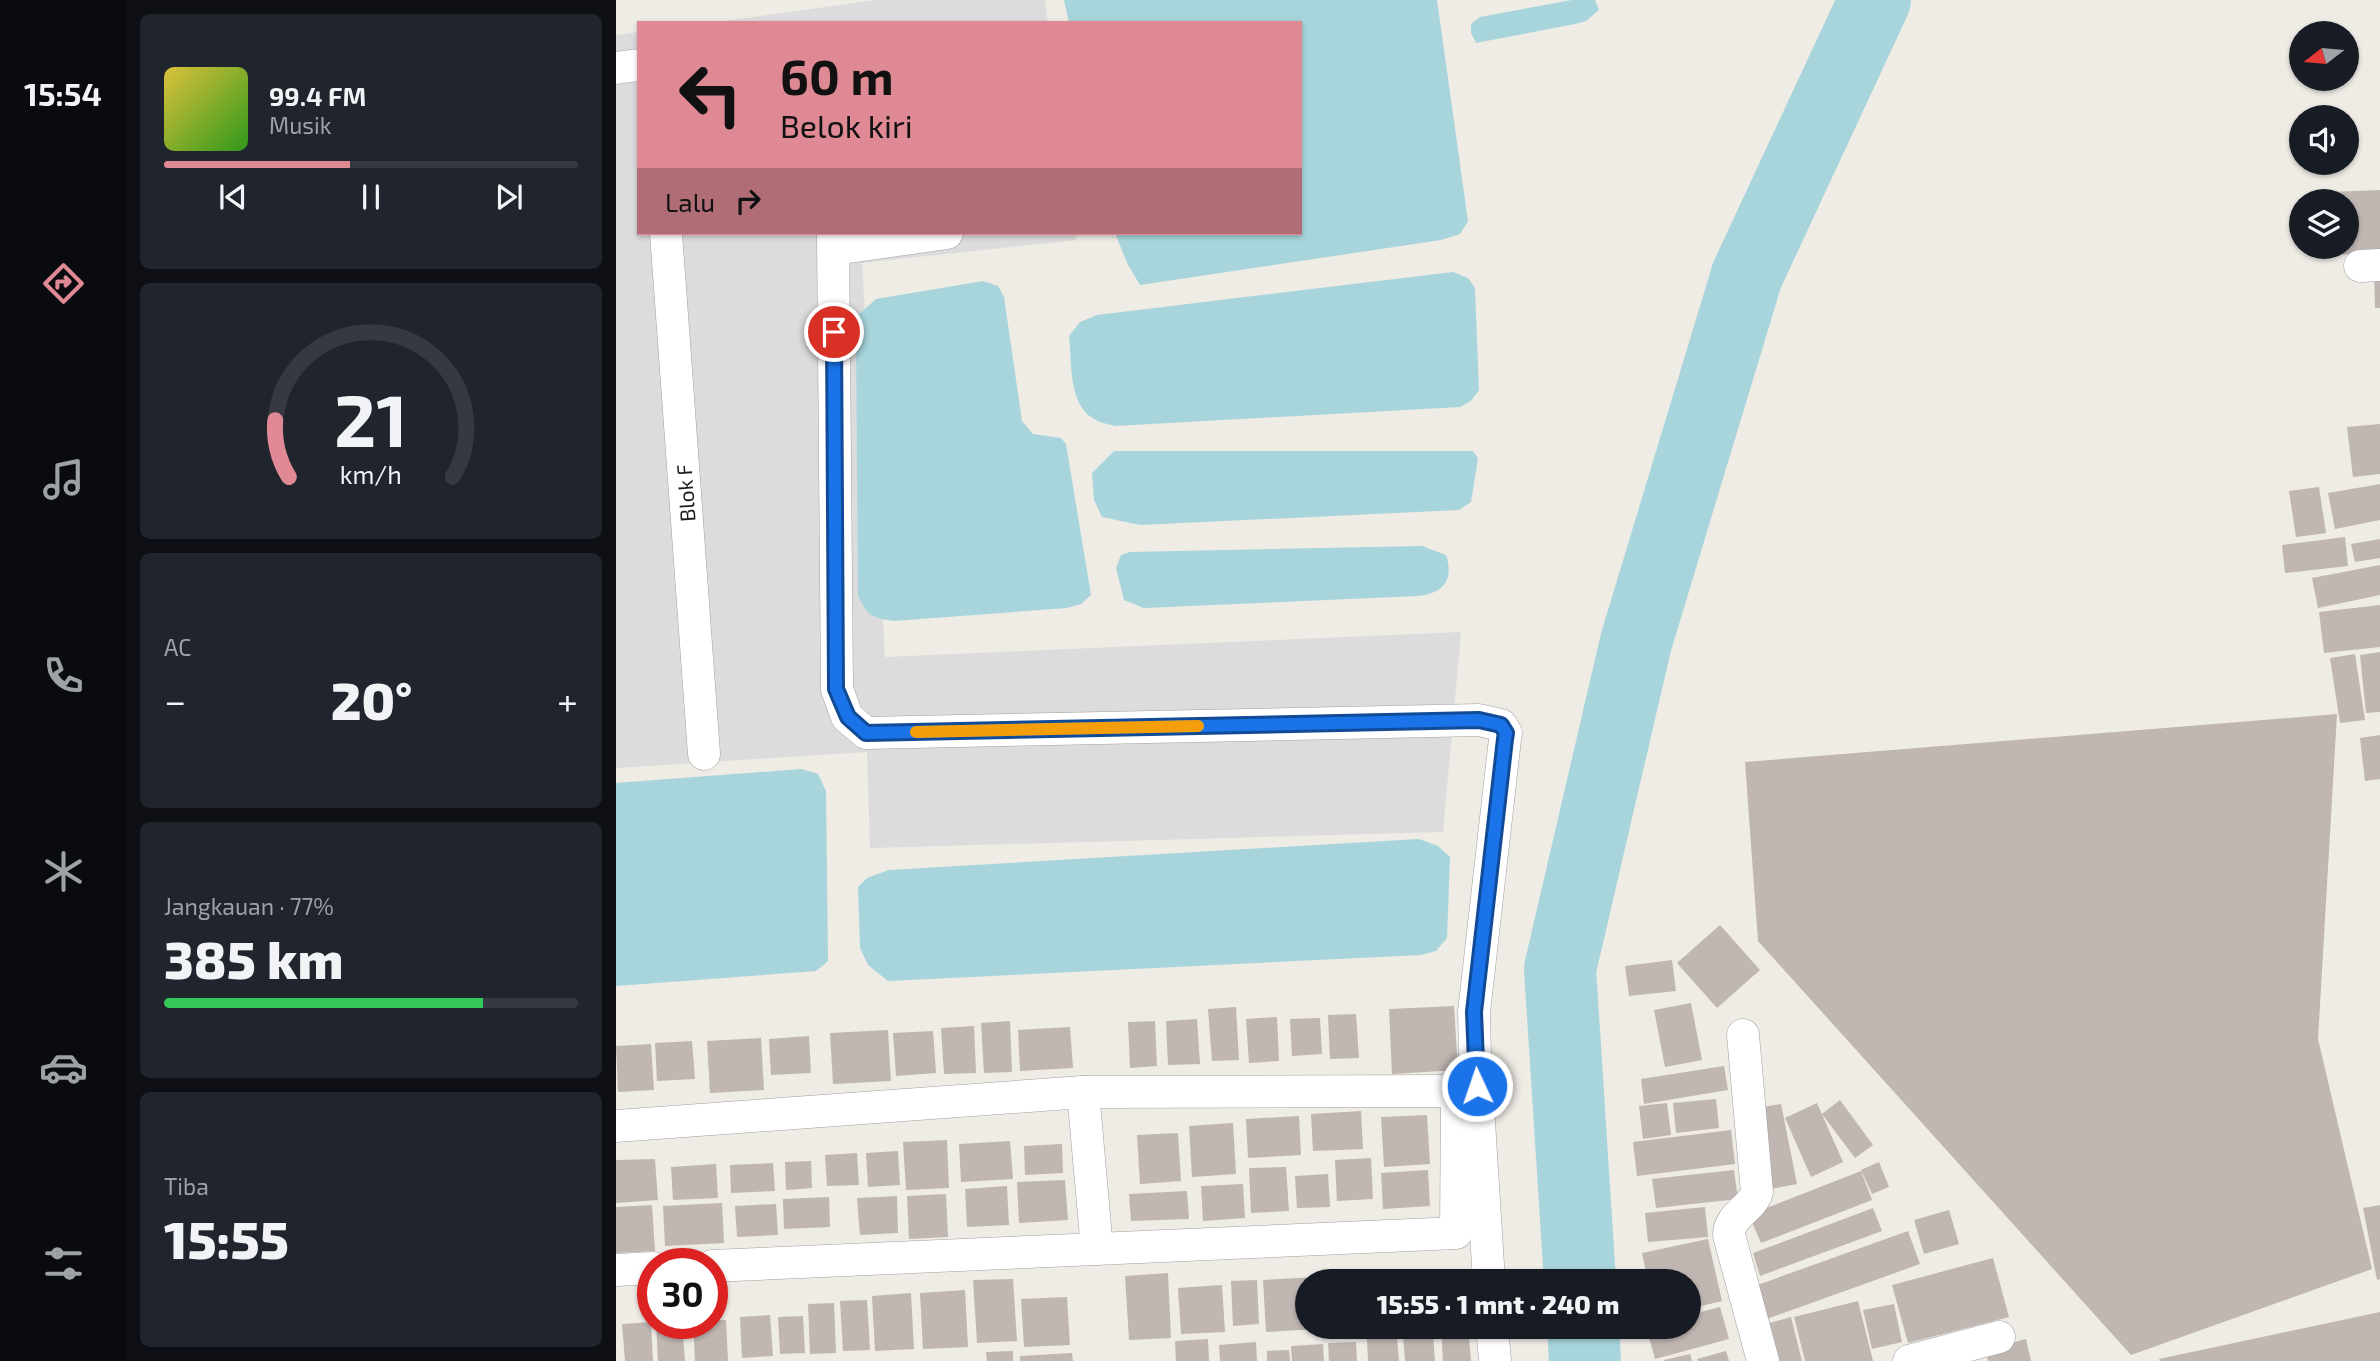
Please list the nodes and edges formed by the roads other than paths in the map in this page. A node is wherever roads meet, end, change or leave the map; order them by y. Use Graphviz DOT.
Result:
graph roads {
  1 [pos="637,65"];
  2 [pos="616,68"];
  3 [pos="666,235"];
  4 [pos="918,235"];
  5 [pos="833,241"];
  6 [pos="704,754"];
  7 [pos="1743,1035"];
  8 [pos="1083,1092"];
  9 [pos="616,1126"];
  10 [pos="1097,1249"];
  11 [pos="728,1265"];
  12 [pos="637,1269"];
  13 [pos="1488,1269"];
  14 [pos="616,1270"];
  15 [pos="1999,1337"];
  16 [pos="1493,1339"];
  17 [pos="1494,1361"];
  18 [pos="1763,1361"];
  19 [pos="1909,1361"];
  1 -- 2 [label="street"];
  3 -- 6 [label="street, Blok F"];
  4 -- 5 [label="street"];
  5 -- 13 [label="street"];
  7 -- 18 [label="street"];
  8 -- 9 [label="street"];
  8 -- 10 [label="street"];
  8 -- 10 [label="street"];
  10 -- 11 [label="street"];
  12 -- 14 [label="street"];
  15 -- 19 [label="street"];
  16 -- 17 [label="street"];
}
